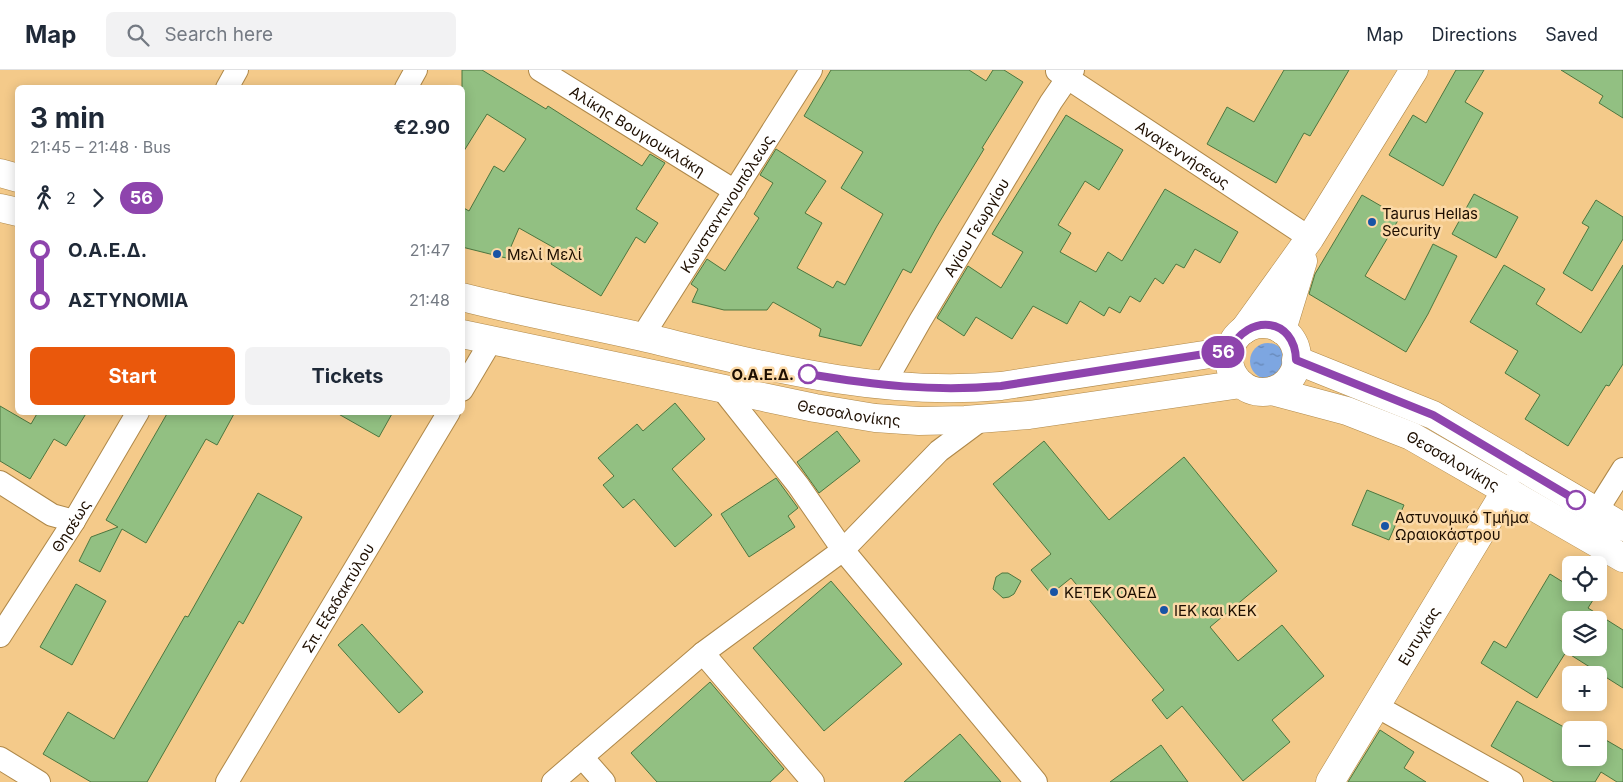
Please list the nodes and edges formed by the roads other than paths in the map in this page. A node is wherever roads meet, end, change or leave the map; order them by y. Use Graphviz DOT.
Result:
graph roads {
  1 [pos="237,70"];
  2 [pos="416,70"];
  3 [pos="540,70"];
  4 [pos="811,70"];
  5 [pos="1414,70"];
  6 [pos="1066,73"];
  7 [pos="229,85"];
  8 [pos="408,85"];
  9 [pos="0,173"];
  10 [pos="15,177"];
  11 [pos="735,191"];
  12 [pos="0,208"];
  13 [pos="15,211"];
  14 [pos="1310,238"];
  15 [pos="465,298"];
  16 [pos="1282,330"];
  17 [pos="465,335"];
  18 [pos="642,337"];
  19 [pos="1237,340"];
  20 [pos="491,341"];
  21 [pos="1296,360"];
  22 [pos="1241,384"];
  23 [pos="465,385"];
  24 [pos="883,386"];
  25 [pos="722,390"];
  26 [pos="1272,391"];
  27 [pos="136,415"];
  28 [pos="447,415"];
  29 [pos="982,419"];
  30 [pos="1623,468"];
  31 [pos="0,482"];
  32 [pos="1507,490"];
  33 [pos="1596,512"];
  34 [pos="74,522"];
  35 [pos="1623,528"];
  36 [pos="843,550"];
  37 [pos="1623,558"];
  38 [pos="0,636"];
  39 [pos="703,653"];
  40 [pos="1378,707"];
  41 [pos="582,757"];
  42 [pos="0,758"];
  43 [pos="40,782"];
  44 [pos="227,782"];
  45 [pos="553,782"];
  46 [pos="604,782"];
  47 [pos="814,782"];
  48 [pos="1036,782"];
  49 [pos="1330,782"];
  50 [pos="1512,782"];
  1 -- 7 [label="street"];
  2 -- 8 [label="street"];
  3 -- 11 [label="street, Αλίκης Βουγιουκλάκη"];
  4 -- 11 [label="street, Κωνσταντινουπόλεως"];
  5 -- 14 [label="main road"];
  6 -- 14 [label="street, Αναγεννήσεως"];
  6 -- 24 [label="street, Αγίου Γεωργίου"];
  9 -- 10 [label="main road"];
  11 -- 18 [label="street, Κωνσταντινουπόλεως"];
  12 -- 13 [label="main road"];
  14 -- 16 [label="main road"];
  14 -- 19 [label="main road"];
  15 -- 18 [label="main road, Θεσσαλονίκης"];
  16 -- 19 [label="main road"];
  16 -- 21 [label="main road"];
  17 -- 20 [label="main road, Θεσσαλονίκης"];
  18 -- 24 [label="main road, Θεσσαλονίκης"];
  19 -- 22 [label="main road"];
  19 -- 24 [label="main road, Θεσσαλονίκης"];
  20 -- 23 [label="street"];
  20 -- 25 [label="main road, Θεσσαλονίκης"];
  21 -- 26 [label="main road"];
  21 -- 33 [label="main road, Θεσσαλονίκης"];
  22 -- 26 [label="main road"];
  22 -- 29 [label="main road, Θεσσαλονίκης"];
  25 -- 29 [label="main road, Θεσσαλονίκης"];
  25 -- 36 [label="street"];
  26 -- 32 [label="main road, Θεσσαλονίκης"];
  27 -- 34 [label="street, Θησέως"];
  28 -- 44 [label="street, Σπ. Εξαδακτύλου"];
  29 -- 36 [label="street"];
  30 -- 33 [label="street"];
  31 -- 34 [label="street"];
  32 -- 37 [label="main road, Θεσσαλονίκης"];
  32 -- 40 [label="main road, Ευτυχίας"];
  33 -- 35 [label="main road, Θεσσαλονίκης"];
  34 -- 38 [label="street, Θησέως"];
  36 -- 39 [label="street"];
  36 -- 48 [label="street"];
  39 -- 41 [label="street"];
  39 -- 47 [label="street"];
  40 -- 49 [label="main road, Ευτυχίας"];
  40 -- 50 [label="street"];
  41 -- 45 [label="street"];
  41 -- 46 [label="street"];
  42 -- 43 [label="street"];
}
